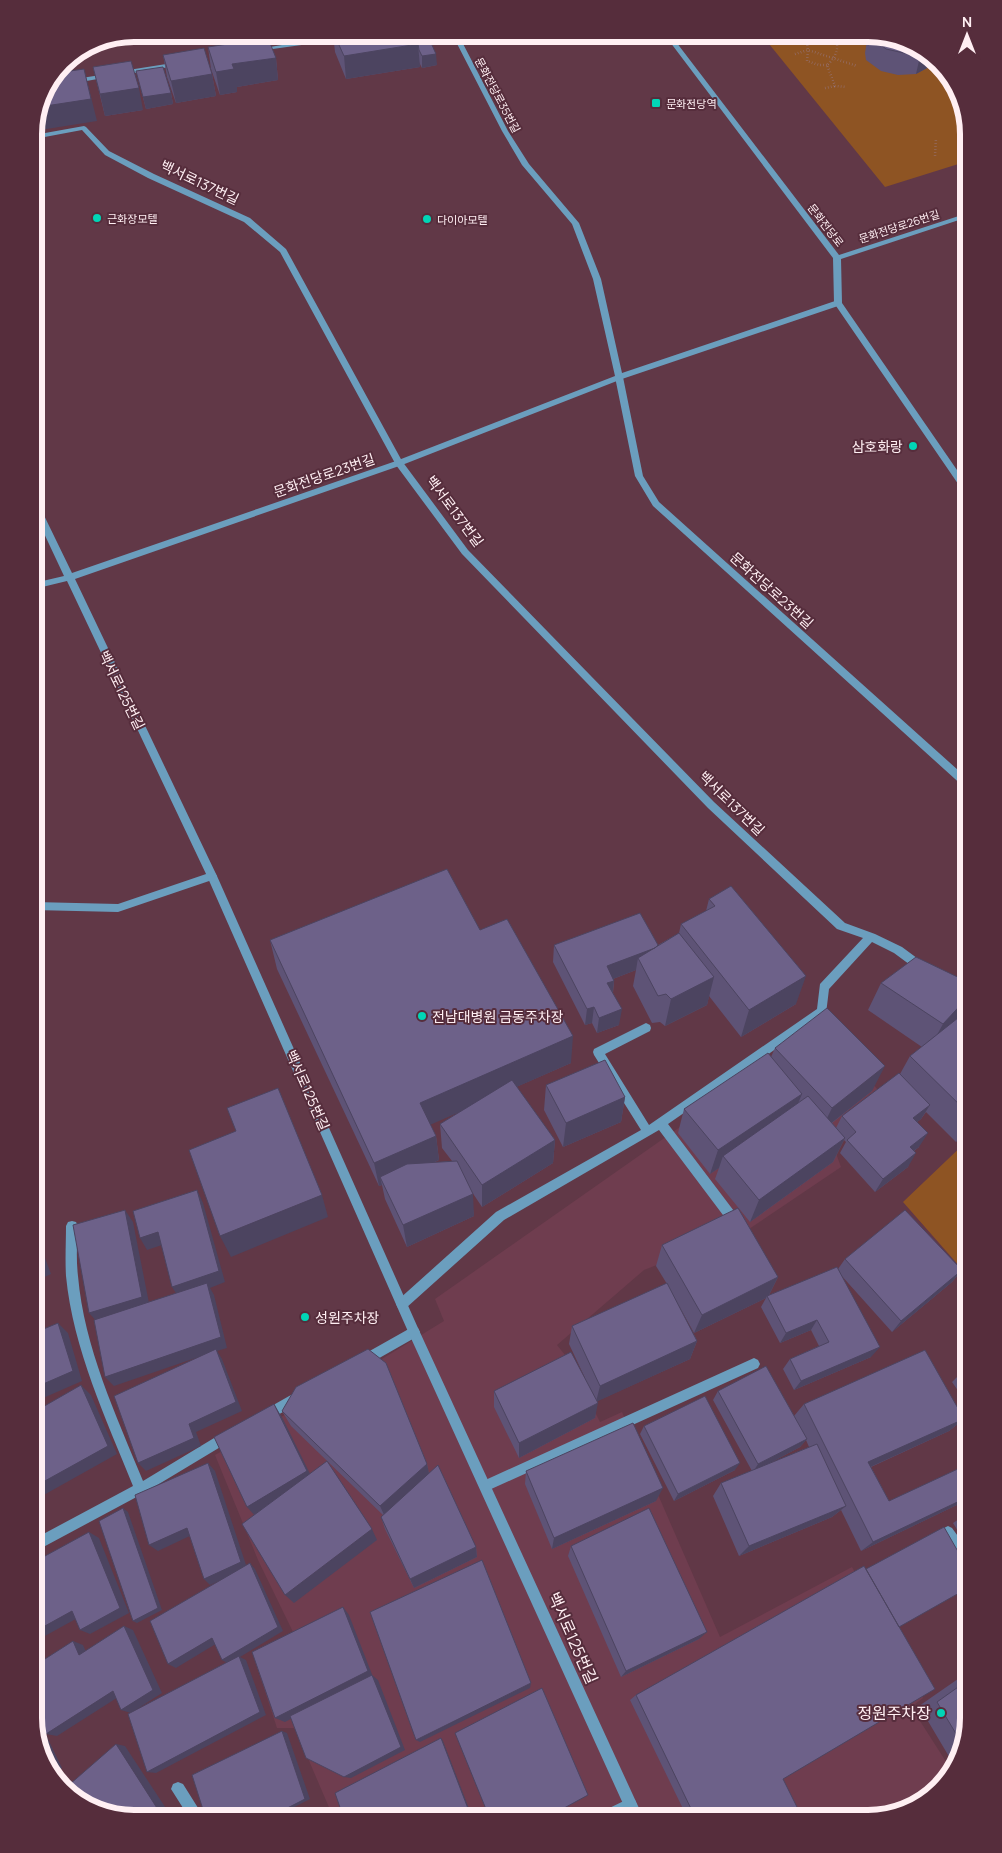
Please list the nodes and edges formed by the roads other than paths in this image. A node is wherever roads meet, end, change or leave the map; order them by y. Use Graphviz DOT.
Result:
graph roads {
  1 [pos="285,42"];
  2 [pos="312,42"];
  3 [pos="459,42"];
  4 [pos="674,43"];
  5 [pos="286,46"];
  6 [pos="248,52"];
  7 [pos="190,62"];
  8 [pos="66,82"];
  9 [pos="43,136"];
  10 [pos="526,165"];
  11 [pos="960,218"];
  12 [pos="837,258"];
  13 [pos="838,303"];
  14 [pos="619,377"];
  15 [pos="399,463"];
  16 [pos="960,480"];
  17 [pos="43,522"];
  18 [pos="68,578"];
  19 [pos="43,584"];
  20 [pos="960,778"];
  21 [pos="212,876"];
  22 [pos="43,906"];
  23 [pos="872,937"];
  24 [pos="929,973"];
  25 [pos="646,1028"];
  26 [pos="661,1124"];
  27 [pos="648,1132"];
  28 [pos="72,1226"];
  29 [pos="743,1232"];
  30 [pos="402,1304"];
  31 [pos="414,1332"];
  32 [pos="754,1364"];
  33 [pos="355,1365"];
  34 [pos="312,1389"];
  35 [pos="252,1423"];
  36 [pos="235,1432"];
  37 [pos="485,1486"];
  38 [pos="140,1489"];
  39 [pos="948,1532"];
  40 [pos="42,1542"];
  41 [pos="960,1549"];
  42 [pos="178,1789"];
  43 [pos="630,1805"];
  44 [pos="192,1810"];
  45 [pos="620,1810"];
  46 [pos="632,1810"];
  1 -- 5 [label="street"];
  2 -- 5 [label="street"];
  3 -- 10 [label="street, 문화전당로35번길"];
  4 -- 12 [label="street, 문화전당로"];
  5 -- 6 [label="street"];
  7 -- 8 [label="street"];
  9 -- 15 [label="street, 백서로137번길"];
  10 -- 14 [label="street, 문화전당로23번길"];
  11 -- 12 [label="street, 문화전당로26번길"];
  12 -- 13 [label="street, 문화전당로"];
  13 -- 14 [label="street, 문화전당로23번길"];
  13 -- 16 [label="street"];
  14 -- 15 [label="street, 문화전당로23번길"];
  14 -- 20 [label="street, 문화전당로23번길"];
  15 -- 18 [label="street, 문화전당로23번길"];
  15 -- 23 [label="street, 백서로137번길"];
  17 -- 18 [label="street, 백서로125번길"];
  18 -- 19 [label="street, 문화전당로23번길"];
  18 -- 21 [label="street, 백서로125번길"];
  21 -- 22 [label="street"];
  21 -- 30 [label="street, 백서로125번길"];
  23 -- 24 [label="street, 백서로137번길"];
  23 -- 26 [label="street"];
  25 -- 27 [label="street"];
  26 -- 27 [label="street"];
  26 -- 29 [label="street"];
  27 -- 30 [label="street"];
  28 -- 38 [label="street"];
  30 -- 31 [label="street, 백서로125번길"];
  31 -- 33 [label="street"];
  31 -- 37 [label="street, 백서로125번길"];
  32 -- 37 [label="street"];
  34 -- 35 [label="street"];
  36 -- 38 [label="street"];
  37 -- 43 [label="street, 백서로125번길"];
  38 -- 40 [label="street"];
  39 -- 41 [label="street"];
  42 -- 44 [label="street"];
  43 -- 45 [label="street"];
  43 -- 46 [label="street, 백서로125번길"];
}
